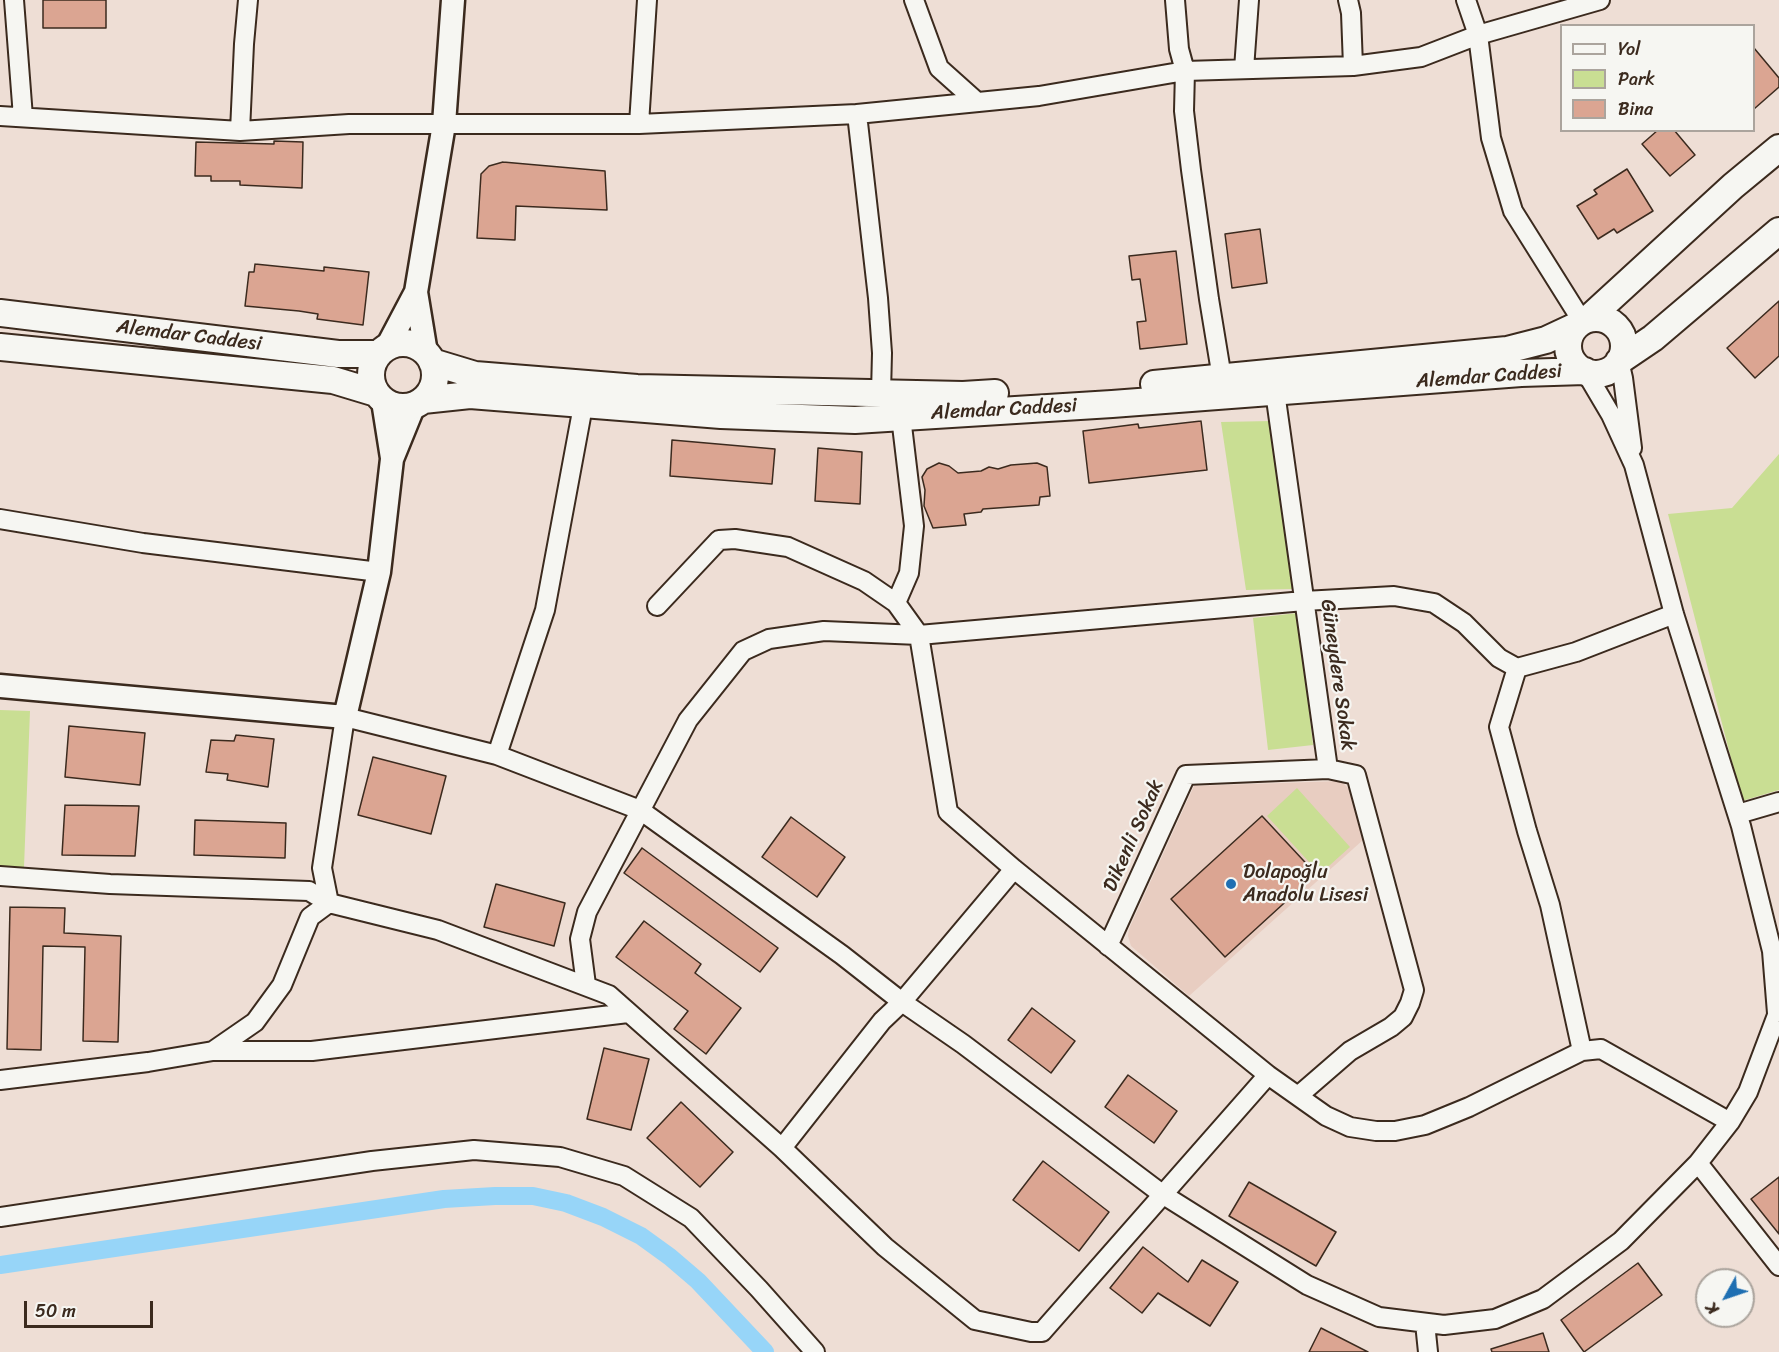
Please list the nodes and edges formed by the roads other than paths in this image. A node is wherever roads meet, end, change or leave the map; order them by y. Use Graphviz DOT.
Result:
graph roads {
  1 [pos="14,0"];
  2 [pos="248,0"];
  3 [pos="453,0"];
  4 [pos="647,0"];
  5 [pos="914,0"];
  6 [pos="1175,0"];
  7 [pos="1249,0"];
  8 [pos="1348,0"];
  9 [pos="1466,0"];
  10 [pos="1600,0"];
  11 [pos="1478,35"];
  12 [pos="1353,66"];
  13 [pos="1244,69"];
  14 [pos="1185,71"];
  15 [pos="977,102"];
  16 [pos="857,114"];
  17 [pos="0,116"];
  18 [pos="22,117"];
  19 [pos="444,124"];
  20 [pos="639,124"];
  21 [pos="240,131"];
  22 [pos="1779,148"];
  23 [pos="1779,231"];
  24 [pos="416,292"];
  25 [pos="0,314"];
  26 [pos="1582,322"];
  27 [pos="0,347"];
  28 [pos="383,351"];
  29 [pos="429,358"];
  30 [pos="1619,361"];
  31 [pos="1585,371"];
  32 [pos="1222,378"];
  33 [pos="1275,392"];
  34 [pos="881,393"];
  35 [pos="380,397"];
  36 [pos="418,403"];
  37 [pos="583,406"];
  38 [pos="901,417"];
  39 [pos="392,459"];
  40 [pos="1634,465"];
  41 [pos="0,519"];
  42 [pos="379,573"];
  43 [pos="1304,601"];
  44 [pos="896,603"];
  45 [pos="657,606"];
  46 [pos="1674,614"];
  47 [pos="919,635"];
  48 [pos="1517,668"];
  49 [pos="0,686"];
  50 [pos="345,717"];
  51 [pos="497,755"];
  52 [pos="1328,769"];
  53 [pos="1779,801"];
  54 [pos="640,810"];
  55 [pos="1738,814"];
  56 [pos="1014,869"];
  57 [pos="0,876"];
  58 [pos="329,903"];
  59 [pos="1108,946"];
  60 [pos="586,985"];
  61 [pos="902,1002"];
  62 [pos="1778,1011"];
  63 [pos="628,1013"];
  64 [pos="213,1051"];
  65 [pos="1582,1051"];
  66 [pos="1268,1075"];
  67 [pos="0,1080"];
  68 [pos="1298,1096"];
  69 [pos="1730,1122"];
  70 [pos="782,1148"];
  71 [pos="1698,1163"];
  72 [pos="1162,1194"];
  73 [pos="0,1217"];
  74 [pos="1779,1266"];
  75 [pos="1425,1323"];
  76 [pos="815,1352"];
  77 [pos="1428,1352"];
  1 -- 18 [label="street"];
  2 -- 21 [label="street"];
  3 -- 19 [label="street"];
  4 -- 20 [label="street"];
  5 -- 15 [label="street"];
  6 -- 14 [label="street"];
  7 -- 13 [label="street"];
  8 -- 12 [label="street"];
  9 -- 11 [label="street"];
  10 -- 11 [label="street"];
  11 -- 12 [label="street"];
  11 -- 26 [label="street"];
  12 -- 13 [label="street"];
  13 -- 14 [label="street"];
  14 -- 15 [label="street"];
  14 -- 32 [label="street"];
  15 -- 16 [label="street"];
  16 -- 20 [label="street"];
  16 -- 34 [label="street"];
  17 -- 18 [label="street"];
  18 -- 21 [label="street"];
  19 -- 20 [label="street"];
  19 -- 21 [label="street"];
  19 -- 24 [label="street"];
  22 -- 26 [label="main road, Alemdar Caddesi"];
  23 -- 30 [label="main road"];
  24 -- 28 [label="street"];
  24 -- 29 [label="street"];
  25 -- 28 [label="main road, Alemdar Caddesi"];
  26 -- 30 [label="main road"];
  26 -- 31 [label="main road"];
  26 -- 32 [label="main road, Alemdar Caddesi"];
  27 -- 35 [label="main road, Alemdar Caddesi"];
  28 -- 29 [label="main road"];
  28 -- 35 [label="main road"];
  29 -- 34 [label="main road, Alemdar Caddesi"];
  29 -- 36 [label="main road"];
  30 -- 31 [label="main road"];
  30 -- 40 [label="street"];
  31 -- 33 [label="main road, Alemdar Caddesi"];
  31 -- 40 [label="street"];
  32 -- 34 [label="main road, Alemdar Caddesi"];
  33 -- 38 [label="main road, Alemdar Caddesi"];
  33 -- 43 [label="street, Güneydere Sokak"];
  35 -- 36 [label="main road"];
  35 -- 39 [label="street"];
  36 -- 37 [label="main road, Alemdar Caddesi"];
  36 -- 39 [label="street"];
  37 -- 38 [label="main road, Alemdar Caddesi"];
  37 -- 51 [label="street"];
  38 -- 44 [label="street"];
  39 -- 42 [label="street"];
  40 -- 46 [label="street"];
  41 -- 42 [label="street"];
  42 -- 50 [label="street"];
  43 -- 47 [label="street"];
  43 -- 48 [label="street"];
  43 -- 52 [label="street, Güneydere Sokak"];
  44 -- 45 [label="street"];
  44 -- 47 [label="street"];
  46 -- 48 [label="street"];
  46 -- 55 [label="street"];
  47 -- 54 [label="street"];
  47 -- 56 [label="street"];
  48 -- 65 [label="street"];
  49 -- 50 [label="street"];
  50 -- 51 [label="street"];
  50 -- 58 [label="street"];
  51 -- 54 [label="street"];
  52 -- 59 [label="street, Dikenli Sokak"];
  52 -- 68 [label="street, Güneydere Sokak"];
  53 -- 55 [label="street"];
  54 -- 60 [label="street"];
  54 -- 61 [label="street"];
  55 -- 62 [label="street"];
  56 -- 59 [label="street"];
  56 -- 61 [label="street"];
  57 -- 58 [label="street"];
  58 -- 60 [label="street"];
  58 -- 64 [label="street"];
  59 -- 66 [label="street"];
  60 -- 63 [label="street"];
  61 -- 70 [label="street"];
  61 -- 72 [label="street"];
  62 -- 69 [label="street"];
  63 -- 64 [label="street"];
  63 -- 70 [label="street"];
  64 -- 67 [label="street"];
  65 -- 68 [label="street"];
  65 -- 69 [label="street"];
  66 -- 68 [label="street"];
  66 -- 72 [label="street"];
  69 -- 71 [label="street"];
  70 -- 72 [label="street"];
  71 -- 74 [label="street"];
  71 -- 75 [label="street"];
  72 -- 75 [label="street"];
  73 -- 76 [label="street"];
  75 -- 77 [label="street"];
}
